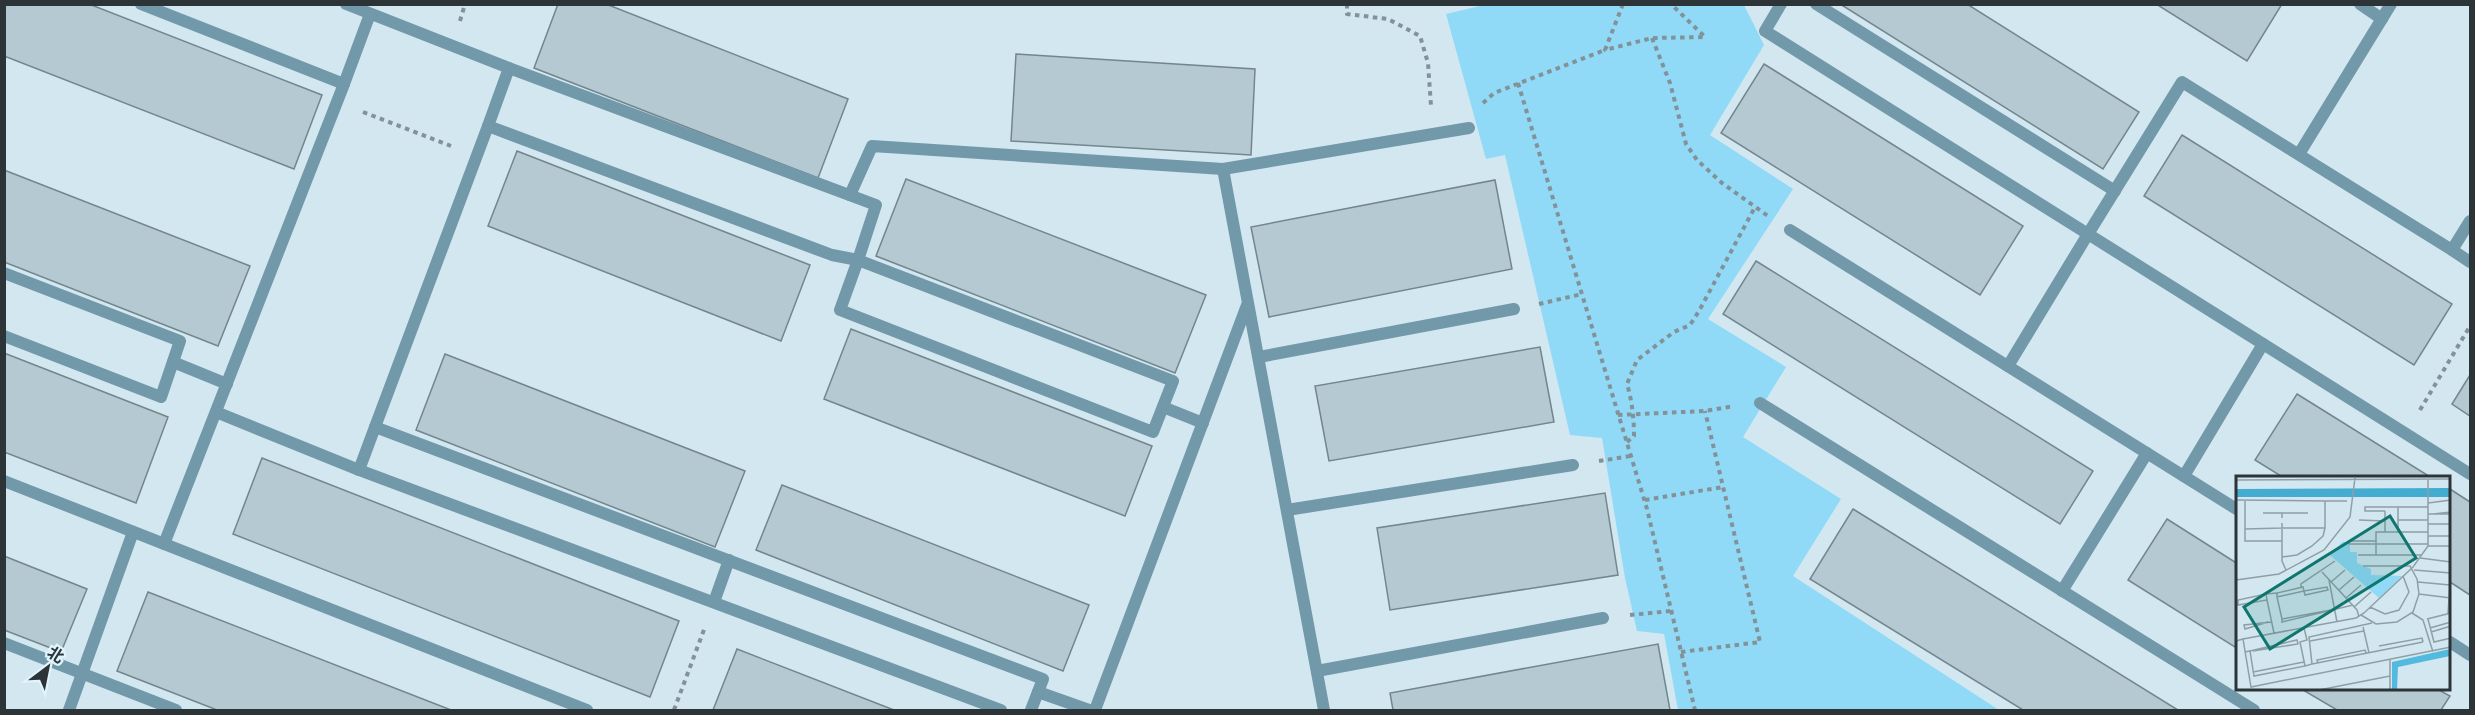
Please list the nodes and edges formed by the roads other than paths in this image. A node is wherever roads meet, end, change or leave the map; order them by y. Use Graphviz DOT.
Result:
graph roads {
  1 [pos="141,4"];
  2 [pos="346,4"];
  3 [pos="1781,4"];
  4 [pos="1816,4"];
  5 [pos="2360,4"];
  6 [pos="2391,4"];
  7 [pos="370,14"];
  8 [pos="2382,19"];
  9 [pos="509,68"];
  10 [pos="344,84"];
  11 [pos="488,126"];
  12 [pos="1469,128"];
  13 [pos="2299,154"];
  14 [pos="1223,169"];
  15 [pos="2115,191"];
  16 [pos="850,195"];
  17 [pos="2470,221"];
  18 [pos="1790,230"];
  19 [pos="2088,234"];
  20 [pos="2452,250"];
  21 [pos="858,260"];
  22 [pos="2470,262"];
  23 [pos="4,273"];
  24 [pos="1248,303"];
  25 [pos="1514,309"];
  26 [pos="4,336"];
  27 [pos="2263,344"];
  28 [pos="1259,357"];
  29 [pos="173,362"];
  30 [pos="2008,366"];
  31 [pos="227,384"];
  32 [pos="1760,402"];
  33 [pos="1163,407"];
  34 [pos="216,412"];
  35 [pos="1203,423"];
  36 [pos="375,427"];
  37 [pos="2147,453"];
  38 [pos="1573,465"];
  39 [pos="358,470"];
  40 [pos="2470,474"];
  41 [pos="2184,476"];
  42 [pos="4,481"];
  43 [pos="2236,509"];
  44 [pos="1287,510"];
  45 [pos="133,532"];
  46 [pos="164,544"];
  47 [pos="729,560"];
  48 [pos="2062,591"];
  49 [pos="714,602"];
  50 [pos="1603,618"];
  51 [pos="4,643"];
  52 [pos="2451,643"];
  53 [pos="2470,655"];
  54 [pos="1317,671"];
  55 [pos="82,674"];
  56 [pos="1038,692"];
  57 [pos="579,709"];
  58 [pos="69,711"];
  59 [pos="176,711"];
  60 [pos="1000,711"];
  61 [pos="1031,711"];
  62 [pos="1089,711"];
  63 [pos="1095,711"];
  64 [pos="1324,711"];
  65 [pos="2254,711"];
  1 -- 10 [label="street"];
  2 -- 7 [label="street"];
  3 -- 19 [label="street"];
  4 -- 15 [label="street"];
  5 -- 8 [label="street"];
  6 -- 8 [label="street"];
  7 -- 9 [label="street"];
  7 -- 10 [label="street"];
  8 -- 13 [label="street"];
  9 -- 11 [label="street"];
  9 -- 16 [label="street"];
  10 -- 31 [label="street"];
  11 -- 21 [label="street"];
  11 -- 36 [label="street"];
  12 -- 14 [label="street"];
  13 -- 15 [label="street"];
  13 -- 20 [label="street"];
  14 -- 16 [label="street"];
  14 -- 24 [label="street"];
  15 -- 19 [label="street"];
  16 -- 21 [label="street"];
  17 -- 20 [label="street"];
  18 -- 30 [label="street"];
  19 -- 27 [label="street"];
  19 -- 30 [label="street"];
  20 -- 22 [label="street"];
  21 -- 33 [label="street"];
  21 -- 33 [label="street"];
  23 -- 29 [label="street"];
  24 -- 28 [label="street"];
  24 -- 35 [label="street"];
  25 -- 28 [label="street"];
  26 -- 29 [label="street"];
  27 -- 40 [label="street"];
  27 -- 41 [label="street"];
  28 -- 44 [label="street"];
  29 -- 31 [label="street"];
  30 -- 37 [label="street"];
  31 -- 34 [label="street"];
  32 -- 48 [label="street"];
  33 -- 35 [label="street"];
  34 -- 39 [label="street"];
  34 -- 46 [label="street"];
  35 -- 63 [label="street"];
  36 -- 39 [label="street"];
  36 -- 47 [label="street"];
  37 -- 41 [label="street"];
  37 -- 48 [label="street"];
  38 -- 44 [label="street"];
  39 -- 49 [label="street"];
  41 -- 43 [label="street"];
  42 -- 45 [label="street"];
  44 -- 54 [label="street"];
  45 -- 46 [label="street"];
  45 -- 55 [label="street"];
  46 -- 57 [label="street"];
  47 -- 49 [label="street"];
  47 -- 56 [label="street"];
  48 -- 65 [label="street"];
  49 -- 60 [label="street"];
  50 -- 54 [label="street"];
  51 -- 55 [label="street"];
  52 -- 53 [label="street"];
  54 -- 64 [label="street"];
  55 -- 58 [label="street"];
  55 -- 59 [label="street"];
  56 -- 61 [label="street"];
  56 -- 62 [label="street"];
}
